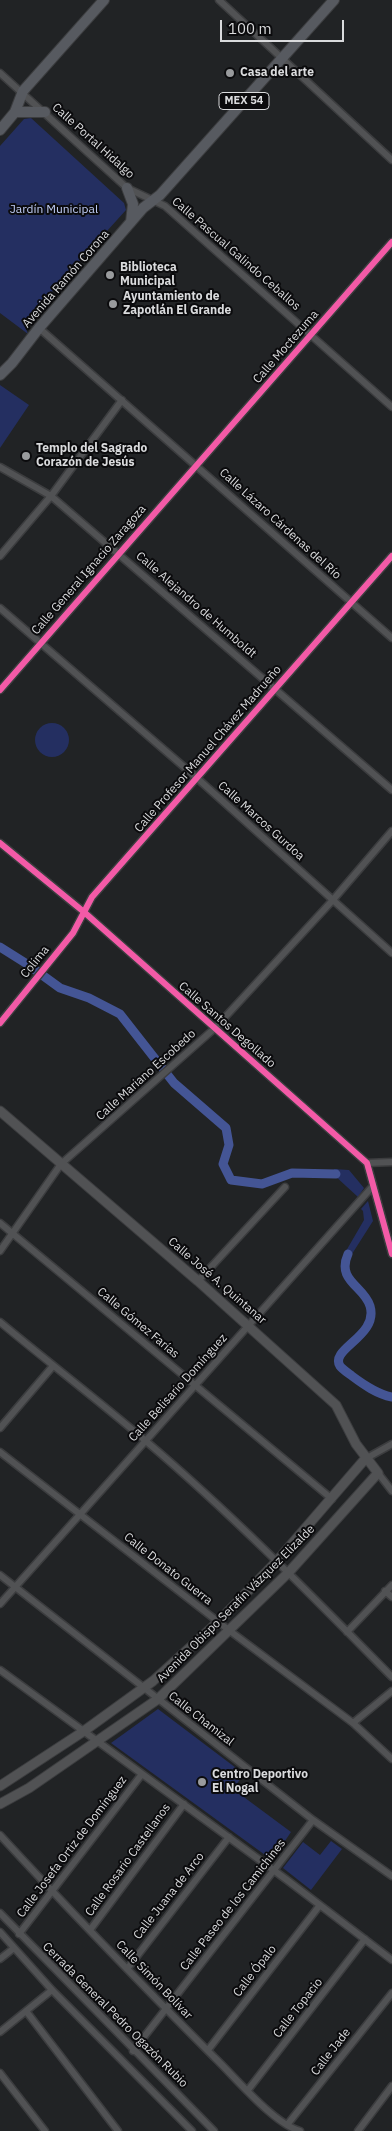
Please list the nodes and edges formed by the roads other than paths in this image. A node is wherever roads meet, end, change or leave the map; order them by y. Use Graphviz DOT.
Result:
graph roads {
  1 [pos="104,0"];
  2 [pos="219,0"];
  3 [pos="334,0"];
  4 [pos="283,58"];
  5 [pos="0,73"];
  6 [pos="23,91"];
  7 [pos="15,112"];
  8 [pos="45,112"];
  9 [pos="0,130"];
  10 [pos="392,160"];
  11 [pos="127,188"];
  12 [pos="153,201"];
  13 [pos="130,223"];
  14 [pos="392,242"];
  15 [pos="39,328"];
  16 [pos="312,335"];
  17 [pos="0,375"];
  18 [pos="122,400"];
  19 [pos="392,407"];
  20 [pos="196,466"];
  21 [pos="0,467"];
  22 [pos="51,496"];
  23 [pos="119,554"];
  24 [pos="0,556"];
  25 [pos="392,556"];
  26 [pos="352,603"];
  27 [pos="0,608"];
  28 [pos="392,638"];
  29 [pos="40,643"];
  30 [pos="0,690"];
  31 [pos="275,690"];
  32 [pos="198,778"];
  33 [pos="392,790"];
  34 [pos="392,831"];
  35 [pos="0,843"];
  36 [pos="332,901"];
  37 [pos="84,912"];
  38 [pos="392,953"];
  39 [pos="0,1023"];
  40 [pos="214,1028"];
  41 [pos="0,1111"];
  42 [pos="392,1162"];
  43 [pos="61,1164"];
  44 [pos="368,1164"];
  45 [pos="373,1186"];
  46 [pos="285,1187"];
  47 [pos="0,1223"];
  48 [pos="13,1233"];
  49 [pos="0,1251"];
  50 [pos="392,1254"];
  51 [pos="198,1281"];
  52 [pos="0,1322"];
  53 [pos="249,1325"];
  54 [pos="53,1366"];
  55 [pos="195,1385"];
  56 [pos="0,1428"];
  57 [pos="146,1441"];
  58 [pos="392,1444"];
  59 [pos="0,1452"];
  60 [pos="366,1459"];
  61 [pos="378,1473"];
  62 [pos="392,1491"];
  63 [pos="332,1499"];
  64 [pos="80,1514"];
  65 [pos="277,1561"];
  66 [pos="288,1572"];
  67 [pos="0,1575"];
  68 [pos="392,1585"];
  69 [pos="16,1587"];
  70 [pos="385,1591"];
  71 [pos="392,1598"];
  72 [pos="0,1604"];
  73 [pos="218,1622"];
  74 [pos="230,1631"];
  75 [pos="347,1632"];
  76 [pos="0,1670"];
  77 [pos="392,1677"];
  78 [pos="144,1688"];
  79 [pos="392,1690"];
  80 [pos="158,1699"];
  81 [pos="353,1723"];
  82 [pos="84,1731"];
  83 [pos="97,1741"];
  84 [pos="392,1759"];
  85 [pos="142,1774"];
  86 [pos="1,1784"];
  87 [pos="0,1804"];
  88 [pos="184,1804"];
  89 [pos="313,1820"];
  90 [pos="0,1835"];
  91 [pos="229,1837"];
  92 [pos="275,1870"];
  93 [pos="392,1876"];
  94 [pos="52,1892"];
  95 [pos="320,1905"];
  96 [pos="0,1913"];
  97 [pos="90,1930"];
  98 [pos="0,1932"];
  99 [pos="19,1934"];
  100 [pos="365,1939"];
  101 [pos="14,1948"];
  102 [pos="0,1959"];
  103 [pos="392,1960"];
  104 [pos="127,1969"];
  105 [pos="52,1990"];
  106 [pos="392,1993"];
  107 [pos="167,2010"];
  108 [pos="26,2011"];
  109 [pos="0,2032"];
  110 [pos="208,2050"];
  111 [pos="133,2051"];
  112 [pos="0,2073"];
  113 [pos="392,2086"];
  114 [pos="248,2090"];
  115 [pos="287,2126"];
  116 [pos="45,2131"];
  117 [pos="118,2131"];
  118 [pos="192,2131"];
  119 [pos="214,2131"];
  120 [pos="300,2131"];
  121 [pos="358,2131"];
  1 -- 6 [label="main road"];
  2 -- 4 [label="street"];
  3 -- 4 [label="main road, MEX 54"];
  4 -- 10 [label="street"];
  4 -- 12 [label="main road, MEX 54"];
  5 -- 6 [label="street, Calle Portal Hidalgo"];
  6 -- 7 [label="main road"];
  6 -- 8 [label="street, Calle Portal Hidalgo"];
  7 -- 8 [label="main road"];
  7 -- 9 [label="main road"];
  8 -- 11 [label="street, Calle Portal Hidalgo"];
  11 -- 12 [label="street, Calle Portal Hidalgo"];
  11 -- 13 [label="main road"];
  12 -- 13 [label="main road, Avenida Ramón Corona / MEX 54"];
  12 -- 16 [label="street, Calle Pascual Galindo Ceballos"];
  13 -- 15 [label="main road, Avenida Ramón Corona / MEX 54"];
  14 -- 16 [label="street, Calle Moctezuma"];
  15 -- 17 [label="main road, Avenida Ramón Corona / MEX 54"];
  15 -- 18 [label="street, Calle Lázaro Cárdenas del Río"];
  16 -- 19 [label="street, Calle Pascual Galindo Ceballos"];
  16 -- 20 [label="street, Calle Moctezuma"];
  18 -- 20 [label="street, Calle Lázaro Cárdenas del Río"];
  18 -- 22 [label="street"];
  20 -- 23 [label="street, Calle General Ignacio Zaragoza"];
  20 -- 26 [label="street, Calle Lázaro Cárdenas del Río"];
  21 -- 22 [label="street, Calle Alejandro de Humboldt"];
  22 -- 23 [label="street, Calle Alejandro de Humboldt"];
  22 -- 24 [label="street"];
  23 -- 29 [label="street, Calle General Ignacio Zaragoza"];
  23 -- 31 [label="street, Calle Alejandro de Humboldt"];
  25 -- 26 [label="street, Calle Profesor Manuel Chávez Madrueño"];
  26 -- 28 [label="street, Calle Lázaro Cárdenas del Río"];
  26 -- 31 [label="street, Calle Profesor Manuel Chávez Madrueño"];
  27 -- 29 [label="street, Calle Marcos Gurdoa"];
  29 -- 30 [label="street, Calle General Ignacio Zaragoza"];
  29 -- 32 [label="street, Calle Marcos Gurdoa"];
  31 -- 32 [label="street, Calle Profesor Manuel Chávez Madrueño"];
  31 -- 33 [label="street, Calle Alejandro de Humboldt"];
  32 -- 36 [label="street, Calle Marcos Gurdoa"];
  32 -- 37 [label="street, Calle Profesor Manuel Chávez Madrueño"];
  34 -- 36 [label="street, Calle Mariano Escobedo"];
  35 -- 37 [label="street, Calle Santos Degollado"];
  36 -- 38 [label="street, Calle Marcos Gurdoa"];
  36 -- 40 [label="street, Calle Mariano Escobedo"];
  37 -- 39 [label="street, Colima"];
  37 -- 40 [label="street, Calle Santos Degollado"];
  40 -- 43 [label="street, Calle Mariano Escobedo"];
  40 -- 44 [label="street, Calle Santos Degollado"];
  41 -- 43 [label="street, Calle José A. Quintanar"];
  42 -- 44 [label="street"];
  43 -- 48 [label="street, Calle Mariano Escobedo"];
  43 -- 51 [label="street, Calle José A. Quintanar"];
  44 -- 45 [label="street"];
  45 -- 50 [label="street"];
  45 -- 53 [label="street, Calle Belisario Domínguez"];
  46 -- 51 [label="street"];
  47 -- 48 [label="street, Calle Gómez Farías"];
  48 -- 49 [label="street, Calle Mariano Escobedo"];
  48 -- 55 [label="street, Calle Gómez Farías"];
  51 -- 53 [label="street, Calle José A. Quintanar"];
  52 -- 54 [label="street"];
  53 -- 55 [label="street, Calle Belisario Domínguez"];
  53 -- 60 [label="street, Calle José A. Quintanar"];
  54 -- 56 [label="street"];
  54 -- 57 [label="street"];
  55 -- 57 [label="street, Calle Belisario Domínguez"];
  55 -- 63 [label="street, Calle Gómez Farías"];
  57 -- 64 [label="street, Calle Belisario Domínguez"];
  57 -- 65 [label="street"];
  58 -- 60 [label="street"];
  59 -- 64 [label="street, Calle Donato Guerra"];
  60 -- 61 [label="street, Calle José A. Quintanar"];
  60 -- 63 [label="street, Avenida Obispo Serafín Vázquez Elizalde"];
  61 -- 62 [label="street, Calle José A. Quintanar"];
  61 -- 66 [label="street, Avenida Obispo Serafín Vázquez Elizalde"];
  63 -- 65 [label="street, Avenida Obispo Serafín Vázquez Elizalde"];
  64 -- 69 [label="street, Calle Belisario Domínguez"];
  64 -- 73 [label="street, Calle Donato Guerra"];
  65 -- 66 [label="street"];
  65 -- 73 [label="street, Avenida Obispo Serafín Vázquez Elizalde"];
  66 -- 74 [label="street, Avenida Obispo Serafín Vázquez Elizalde"];
  66 -- 75 [label="street"];
  67 -- 69 [label="street, Calle Chamizal"];
  68 -- 70 [label="street"];
  69 -- 72 [label="street, Calle Belisario Domínguez"];
  69 -- 78 [label="street, Calle Chamizal"];
  70 -- 71 [label="street"];
  70 -- 75 [label="street"];
  73 -- 74 [label="street, Calle Donato Guerra"];
  73 -- 78 [label="street, Avenida Obispo Serafín Vázquez Elizalde"];
  74 -- 80 [label="street, Avenida Obispo Serafín Vázquez Elizalde"];
  74 -- 81 [label="street, Calle Donato Guerra"];
  75 -- 77 [label="street"];
  76 -- 82 [label="street"];
  78 -- 80 [label="street, Calle Chamizal"];
  78 -- 82 [label="street, Avenida Obispo Serafín Vázquez Elizalde"];
  79 -- 81 [label="street"];
  80 -- 83 [label="street, Avenida Obispo Serafín Vázquez Elizalde"];
  80 -- 89 [label="street, Calle Chamizal"];
  81 -- 84 [label="street, Calle Donato Guerra"];
  82 -- 83 [label="street"];
  82 -- 86 [label="street, Avenida Obispo Serafín Vázquez Elizalde"];
  83 -- 85 [label="street"];
  83 -- 87 [label="street, Avenida Obispo Serafín Vázquez Elizalde"];
  85 -- 88 [label="street"];
  85 -- 94 [label="street, Calle Josefa Ortiz de Domínguez"];
  88 -- 91 [label="street"];
  88 -- 97 [label="street, Calle Rosario Castellanos"];
  89 -- 92 [label="street, Calle Paseo de los Camichines"];
  89 -- 93 [label="street, Calle Chamizal"];
  90 -- 94 [label="street, Calle Simón Bolívar"];
  91 -- 92 [label="street"];
  91 -- 104 [label="street, Calle Juana de Arco"];
  92 -- 95 [label="street"];
  92 -- 107 [label="street, Calle Paseo de los Camichines"];
  94 -- 97 [label="street, Calle Simón Bolívar"];
  94 -- 99 [label="street, Calle Josefa Ortiz de Domínguez"];
  95 -- 100 [label="street"];
  95 -- 110 [label="street, Calle Ópalo"];
  96 -- 99 [label="street, Cerrada General Pedro Ogazón Rubio"];
  97 -- 104 [label="street, Calle Simón Bolívar"];
  98 -- 101 [label="street, Cerrada General Pedro Ogazón Rubio"];
  99 -- 111 [label="street, Cerrada General Pedro Ogazón Rubio"];
  100 -- 103 [label="street"];
  100 -- 114 [label="street, Calle Topacio"];
  101 -- 102 [label="street"];
  101 -- 105 [label="street, Cerrada General Pedro Ogazón Rubio"];
  104 -- 107 [label="street, Calle Simón Bolívar"];
  105 -- 108 [label="street"];
  105 -- 118 [label="street, Cerrada General Pedro Ogazón Rubio"];
  106 -- 115 [label="street, Calle Jade"];
  107 -- 110 [label="street, Calle Simón Bolívar"];
  107 -- 111 [label="street, Calle Paseo de los Camichines"];
  108 -- 109 [label="street"];
  108 -- 117 [label="street"];
  110 -- 114 [label="street, Calle Simón Bolívar"];
  111 -- 119 [label="street, Cerrada General Pedro Ogazón Rubio"];
  112 -- 116 [label="street"];
  113 -- 121 [label="street"];
  114 -- 115 [label="street, Calle Simón Bolívar"];
  115 -- 120 [label="street, Calle Simón Bolívar"];
}
